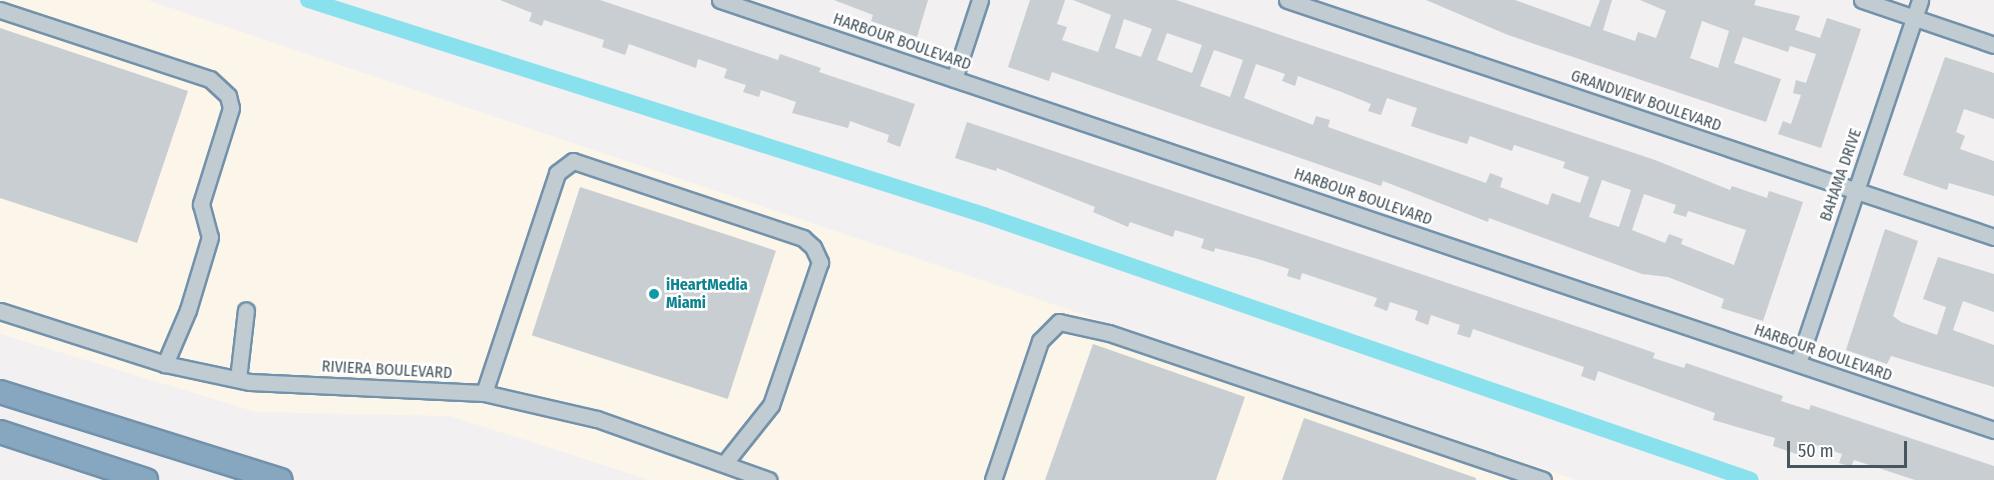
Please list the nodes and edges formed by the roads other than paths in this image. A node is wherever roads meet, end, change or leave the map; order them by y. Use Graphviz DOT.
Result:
graph roads {
  1 [pos="720,0"];
  2 [pos="980,0"];
  3 [pos="1287,0"];
  4 [pos="1862,0"];
  5 [pos="1920,0"];
  6 [pos="0,10"];
  7 [pos="1914,18"];
  8 [pos="1994,45"];
  9 [pos="954,79"];
  10 [pos="1854,190"];
  11 [pos="1994,237"];
  12 [pos="246,310"];
  13 [pos="0,311"];
  14 [pos="1798,363"];
  15 [pos="165,364"];
  16 [pos="238,380"];
  17 [pos="0,392"];
  18 [pos="484,393"];
  19 [pos="1994,430"];
  20 [pos="0,432"];
  21 [pos="724,464"];
  22 [pos="1515,475"];
  23 [pos="146,480"];
  24 [pos="280,480"];
  25 [pos="768,480"];
  26 [pos="993,480"];
  27 [pos="1543,480"];
  1 -- 9 [label="street, HARBOUR BOULEVARD"];
  2 -- 9 [label="street"];
  3 -- 10 [label="street, GRANDVIEW BOULEVARD"];
  4 -- 7 [label="street"];
  5 -- 7 [label="street, BAHAMA DRIVE"];
  6 -- 15 [label="street"];
  7 -- 8 [label="street"];
  7 -- 10 [label="street, BAHAMA DRIVE"];
  9 -- 14 [label="street, HARBOUR BOULEVARD"];
  10 -- 11 [label="street, GRANDVIEW BOULEVARD"];
  10 -- 14 [label="street, BAHAMA DRIVE"];
  12 -- 16 [label="street"];
  13 -- 15 [label="street, RIVIERA BOULEVARD"];
  14 -- 19 [label="street, HARBOUR BOULEVARD"];
  15 -- 16 [label="street, RIVIERA BOULEVARD"];
  16 -- 18 [label="street, RIVIERA BOULEVARD"];
  17 -- 24 [label="highway"];
  18 -- 21 [label="street, RIVIERA BOULEVARD"];
  18 -- 21 [label="street"];
  20 -- 23 [label="highway"];
  21 -- 25 [label="street, RIVIERA BOULEVARD"];
  22 -- 26 [label="street"];
  22 -- 27 [label="street"];
}
